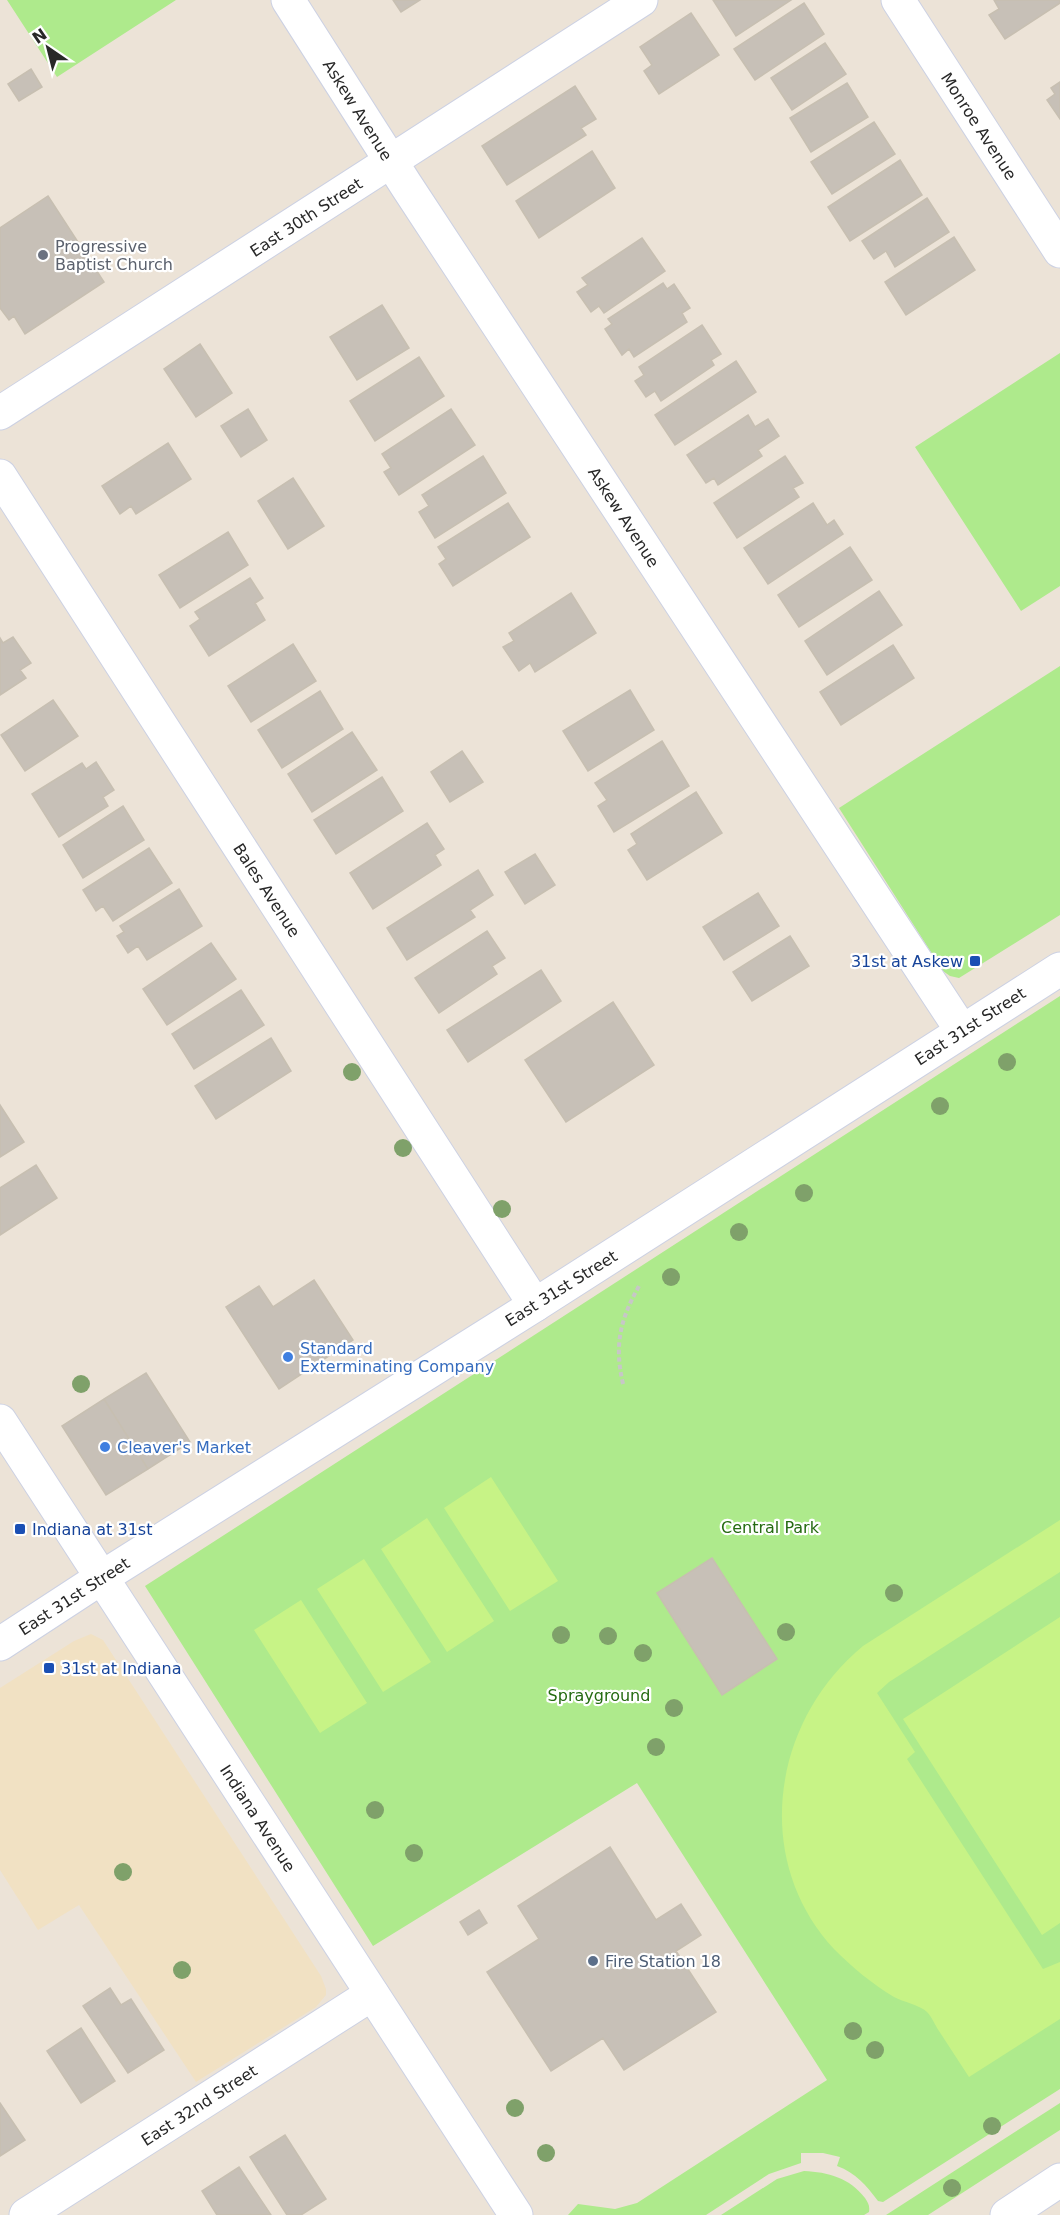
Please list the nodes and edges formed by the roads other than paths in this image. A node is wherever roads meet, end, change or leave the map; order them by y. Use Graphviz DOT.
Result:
graph roads {
  1 [pos="288,0"];
  2 [pos="641,0"];
  3 [pos="898,0"];
  4 [pos="391,162"];
  5 [pos="1060,251"];
  6 [pos="0,413"];
  7 [pos="0,476"];
  8 [pos="1060,969"];
  9 [pos="962,1031"];
  10 [pos="535,1305"];
  11 [pos="0,1421"];
  12 [pos="101,1578"];
  13 [pos="0,1644"];
  14 [pos="372,1994"];
  15 [pos="1060,2180"];
  16 [pos="26,2215"];
  17 [pos="516,2215"];
  18 [pos="1007,2215"];
  1 -- 4 [label="street, Askew Avenue"];
  2 -- 4 [label="street, East 30th Street"];
  3 -- 5 [label="street, Monroe Avenue"];
  4 -- 6 [label="street, East 30th Street"];
  4 -- 9 [label="street, Askew Avenue"];
  7 -- 10 [label="street, Bales Avenue"];
  8 -- 9 [label="street, East 31st Street"];
  9 -- 10 [label="street, East 31st Street"];
  10 -- 12 [label="street, East 31st Street"];
  11 -- 12 [label="street, Indiana Avenue"];
  12 -- 13 [label="street, East 31st Street"];
  12 -- 14 [label="street, Indiana Avenue"];
  14 -- 16 [label="street, East 32nd Street"];
  14 -- 17 [label="street, Indiana Avenue"];
  15 -- 18 [label="street"];
}
